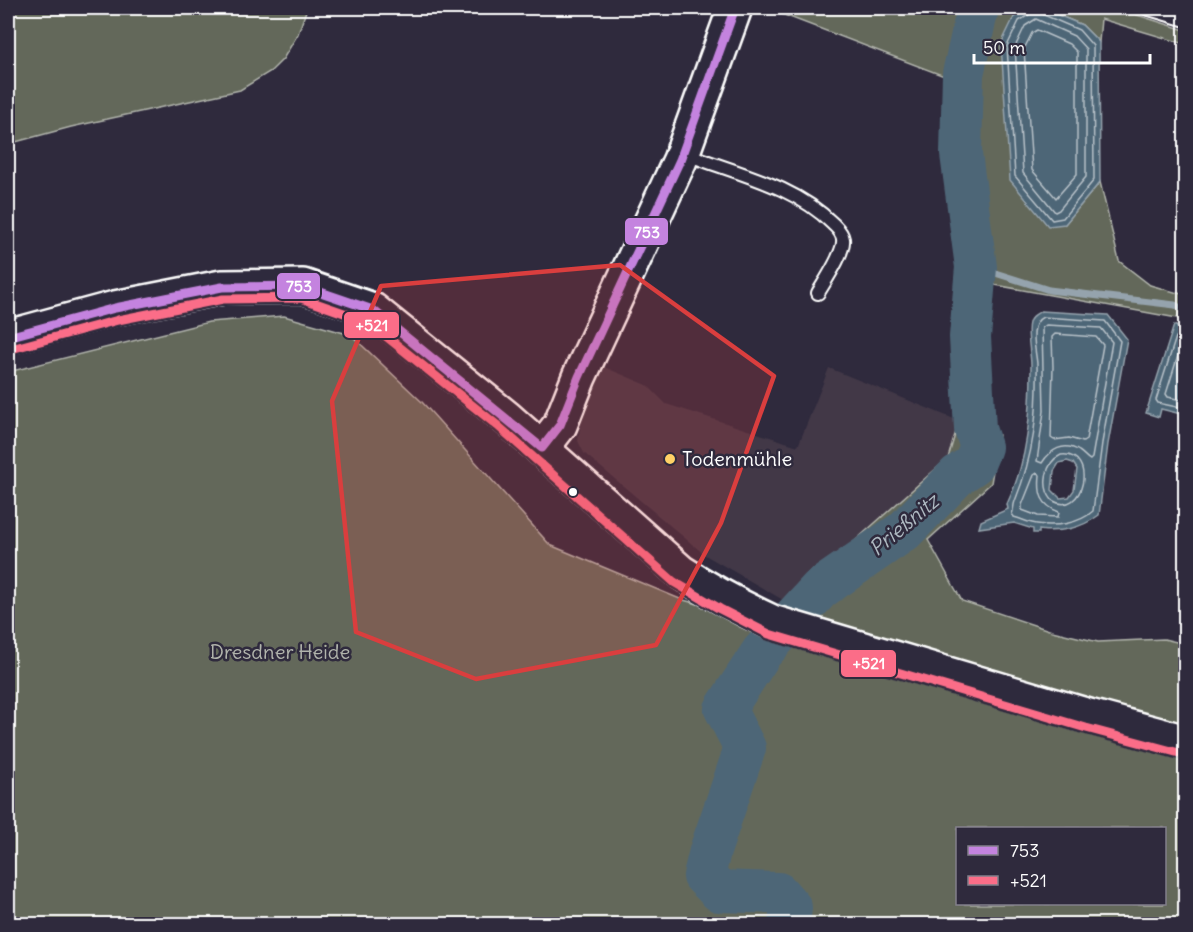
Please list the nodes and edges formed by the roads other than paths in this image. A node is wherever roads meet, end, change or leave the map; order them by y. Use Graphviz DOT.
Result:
graph roads {
  1 [pos="735,8"];
  2 [pos="1146,8"];
  3 [pos="1185,20"];
  4 [pos="683,153"];
  5 [pos="818,293"];
  6 [pos="8,337"];
  7 [pos="542,448"];
  8 [pos="1185,742"];
  1 -- 4 [label="main road"];
  2 -- 3 [label="lane"];
  4 -- 5 [label="lane"];
  4 -- 7 [label="main road"];
  6 -- 7 [label="main road"];
  7 -- 8 [label="main road"];
}
